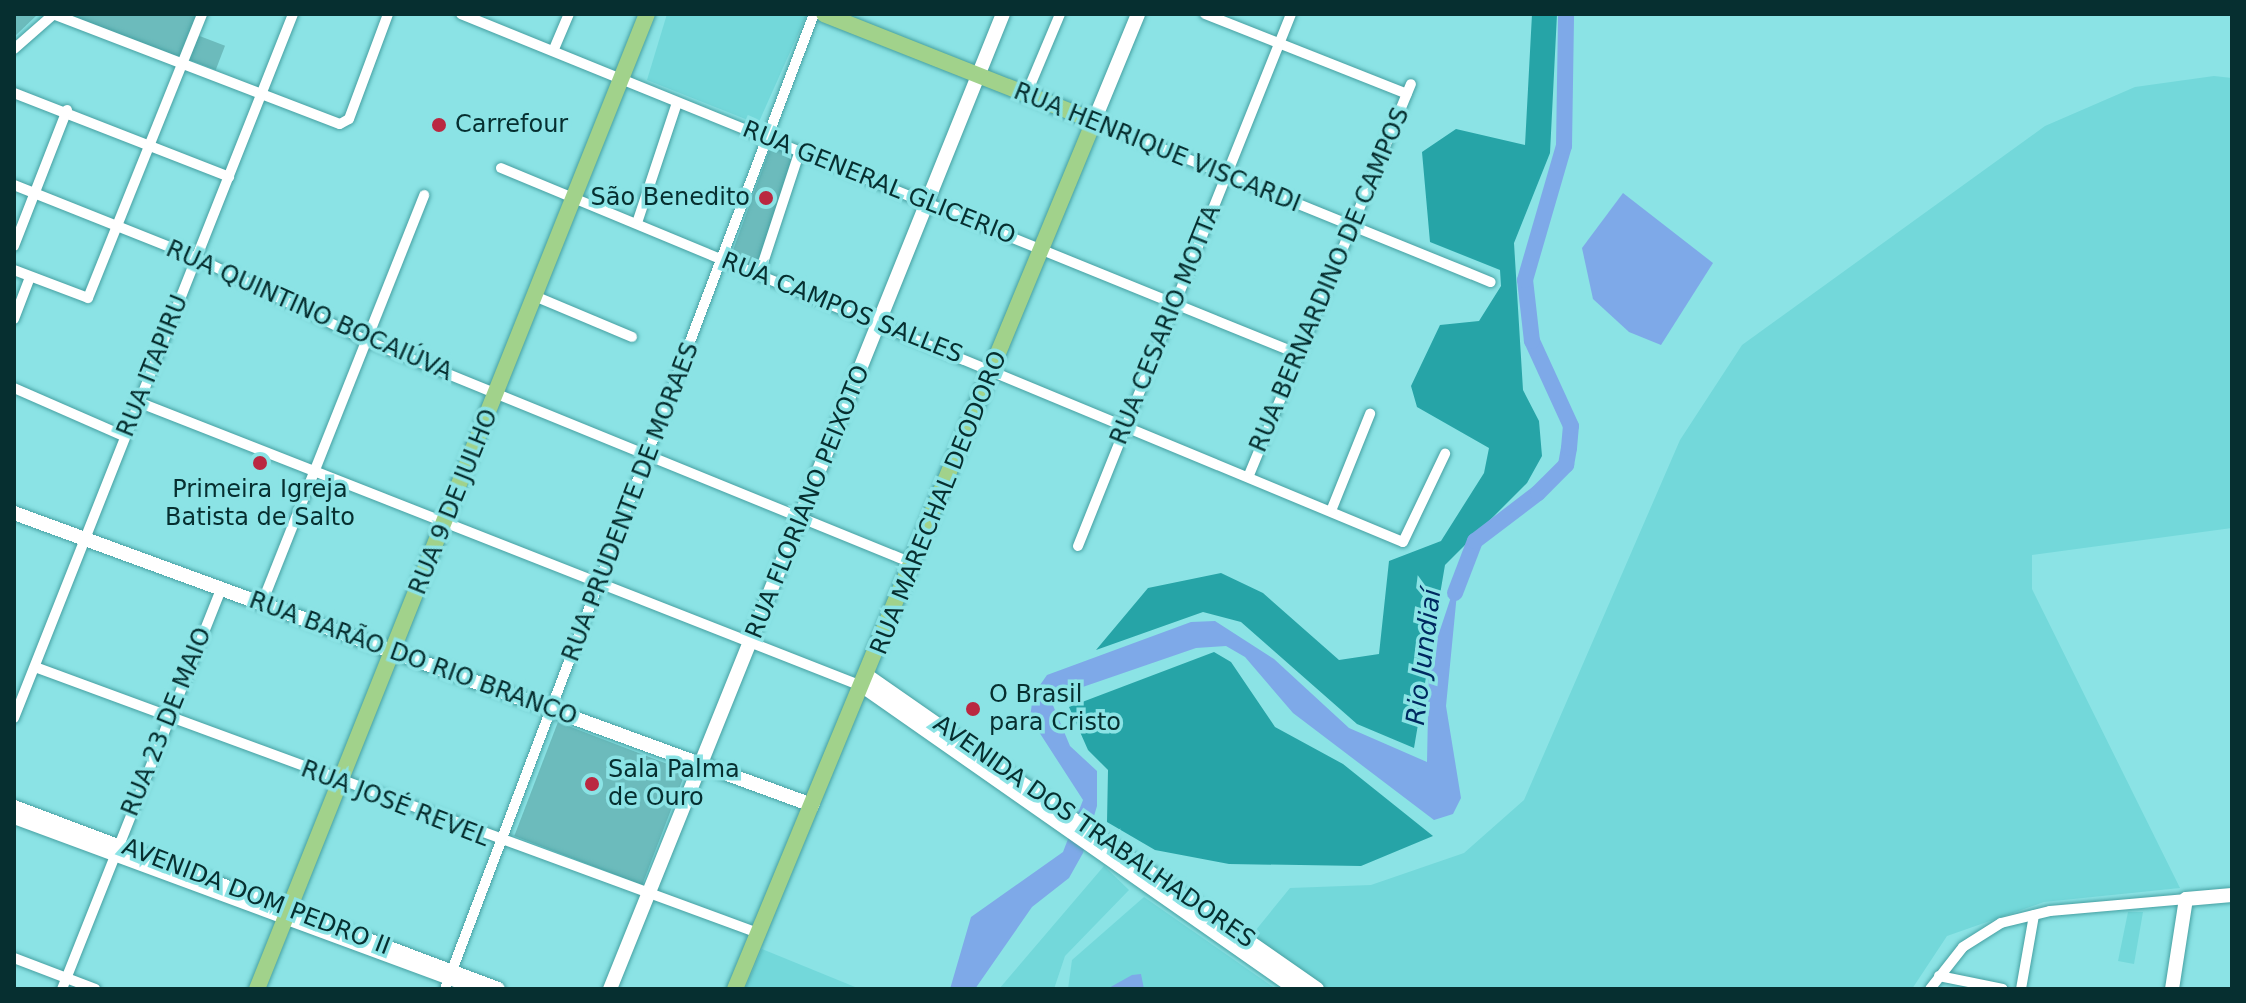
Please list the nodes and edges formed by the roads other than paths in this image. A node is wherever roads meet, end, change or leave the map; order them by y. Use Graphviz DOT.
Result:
graph roads {
  1 [pos="54,14"];
  2 [pos="202,14"];
  3 [pos="293,14"];
  4 [pos="388,14"];
  5 [pos="461,14"];
  6 [pos="569,14"];
  7 [pos="647,14"];
  8 [pos="814,14"];
  9 [pos="824,14"];
  10 [pos="1003,14"];
  11 [pos="1060,14"];
  12 [pos="1138,14"];
  13 [pos="1205,14"];
  14 [pos="1291,14"];
  15 [pos="477,17"];
  16 [pos="1279,42"];
  17 [pos="14,49"];
  18 [pos="554,49"];
  19 [pos="183,63"];
  20 [pos="980,77"];
  21 [pos="623,81"];
  22 [pos="14,93"];
  23 [pos="263,93"];
  24 [pos="1026,95"];
  25 [pos="677,103"];
  26 [pos="67,110"];
  27 [pos="1094,121"];
  28 [pos="764,138"];
  29 [pos="149,143"];
  30 [pos="799,153"];
  31 [pos="501,168"];
  32 [pos="1226,176"];
  33 [pos="229,177"];
  34 [pos="14,185"];
  35 [pos="34,193"];
  36 [pos="424,195"];
  37 [pos="578,200"];
  38 [pos="926,203"];
  39 [pos="637,223"];
  40 [pos="116,226"];
  41 [pos="1354,227"];
  42 [pos="14,246"];
  43 [pos="1043,249"];
  44 [pos="197,258"];
  45 [pos="724,260"];
  46 [pos="14,270"];
  47 [pos="759,275"];
  48 [pos="30,277"];
  49 [pos="1491,282"];
  50 [pos="537,297"];
  51 [pos="1176,302"];
  52 [pos="14,319"];
  53 [pos="879,324"];
  54 [pos="632,337"];
  55 [pos="367,341"];
  56 [pos="1296,353"];
  57 [pos="993,369"];
  58 [pos="14,388"];
  59 [pos="498,393"];
  60 [pos="138,402"];
  61 [pos="1370,414"];
  62 [pos="1125,425"];
  63 [pos="124,436"];
  64 [pos="649,453"];
  65 [pos="1445,454"];
  66 [pos="314,473"];
  67 [pos="1249,475"];
  68 [pos="1331,511"];
  69 [pos="14,513"];
  70 [pos="802,515"];
  71 [pos="445,526"];
  72 [pos="85,538"];
  73 [pos="1078,546"];
  74 [pos="912,563"];
  75 [pos="600,585"];
  76 [pos="221,589"];
  77 [pos="262,603"];
  78 [pos="753,641"];
  79 [pos="394,653"];
  80 [pos="35,667"];
  81 [pos="867,682"];
  82 [pos="553,708"];
  83 [pos="14,718"];
  84 [pos="170,718"];
  85 [pos="696,767"];
  86 [pos="338,782"];
  87 [pos="812,805"];
  88 [pos="14,807"];
  89 [pos="14,819"];
  90 [pos="499,843"];
  91 [pos="1108,848"];
  92 [pos="114,849"];
  93 [pos="651,894"];
  94 [pos="2232,895"];
  95 [pos="2186,899"];
  96 [pos="287,914"];
  97 [pos="2034,915"];
  98 [pos="758,933"];
  99 [pos="14,958"];
  100 [pos="1939,976"];
  101 [pos="449,980"];
  102 [pos="64,984"];
  103 [pos="95,989"];
  104 [pos="257,989"];
  105 [pos="473,989"];
  106 [pos="498,989"];
  107 [pos="610,989"];
  108 [pos="735,989"];
  109 [pos="1296,989"];
  110 [pos="1317,989"];
  111 [pos="1930,989"];
  112 [pos="2003,989"];
  113 [pos="2021,989"];
  114 [pos="2172,989"];
  1 -- 17 [label="street"];
  1 -- 19 [label="street"];
  2 -- 19 [label="street"];
  3 -- 23 [label="street, RUA ITAPIRU"];
  4 -- 23 [label="street"];
  5 -- 15 [label="street, RUA GENERAL GLICERIO"];
  6 -- 18 [label="street"];
  7 -- 21 [label="main road, RUA 9 DE JULHO"];
  8 -- 28 [label="street, RUA PRUDENTE DE MORAES"];
  9 -- 20 [label="main road, RUA HENRIQUE VISCARDI"];
  10 -- 20 [label="main road, RUA FLORIANO PEIXOTO"];
  11 -- 24 [label="street"];
  12 -- 27 [label="main road, RUA MARECHAL DEODORO"];
  13 -- 16 [label="street"];
  14 -- 16 [label="street, RUA CESARIO MOTTA"];
  15 -- 18 [label="street, RUA GENERAL GLICERIO"];
  16 -- 32 [label="street, RUA CESARIO MOTTA"];
  16 -- 41 [label="street, RUA BERNARDINO DE CAMPOS"];
  18 -- 21 [label="street, RUA GENERAL GLICERIO"];
  19 -- 23 [label="street"];
  19 -- 29 [label="street"];
  20 -- 24 [label="main road, RUA HENRIQUE VISCARDI"];
  20 -- 38 [label="main road, RUA FLORIANO PEIXOTO"];
  21 -- 25 [label="street, RUA GENERAL GLICERIO"];
  21 -- 37 [label="main road, RUA 9 DE JULHO"];
  22 -- 26 [label="street"];
  23 -- 33 [label="street, RUA ITAPIRU"];
  24 -- 27 [label="main road, RUA HENRIQUE VISCARDI"];
  25 -- 28 [label="street, RUA GENERAL GLICERIO"];
  25 -- 39 [label="street"];
  26 -- 29 [label="street"];
  26 -- 35 [label="street"];
  27 -- 32 [label="street, RUA HENRIQUE VISCARDI"];
  27 -- 43 [label="main road, RUA MARECHAL DEODORO"];
  28 -- 30 [label="street, RUA GENERAL GLICERIO"];
  28 -- 45 [label="street, RUA PRUDENTE DE MORAES"];
  29 -- 33 [label="street"];
  29 -- 40 [label="street"];
  30 -- 38 [label="street, RUA GENERAL GLICERIO"];
  30 -- 47 [label="street"];
  31 -- 37 [label="street, RUA CAMPOS SALLES"];
  32 -- 41 [label="street, RUA HENRIQUE VISCARDI"];
  32 -- 51 [label="street, RUA CESARIO MOTTA"];
  33 -- 44 [label="street, RUA ITAPIRU"];
  34 -- 35 [label="street, RUA QUINTINO BOCAIÚVA"];
  35 -- 40 [label="street, RUA QUINTINO BOCAIÚVA"];
  35 -- 42 [label="street"];
  36 -- 55 [label="street"];
  37 -- 39 [label="street, RUA CAMPOS SALLES"];
  37 -- 50 [label="main road, RUA 9 DE JULHO"];
  38 -- 43 [label="street, RUA GENERAL GLICERIO"];
  38 -- 53 [label="main road, RUA FLORIANO PEIXOTO"];
  39 -- 45 [label="street, RUA CAMPOS SALLES"];
  40 -- 44 [label="street, RUA QUINTINO BOCAIÚVA"];
  40 -- 48 [label="street"];
  41 -- 49 [label="street, RUA HENRIQUE VISCARDI"];
  41 -- 56 [label="street, RUA BERNARDINO DE CAMPOS"];
  43 -- 51 [label="street, RUA GENERAL GLICERIO"];
  43 -- 57 [label="main road, RUA MARECHAL DEODORO"];
  44 -- 55 [label="street, RUA QUINTINO BOCAIÚVA"];
  44 -- 60 [label="street, RUA ITAPIRU"];
  45 -- 47 [label="street, RUA CAMPOS SALLES"];
  45 -- 64 [label="street, RUA PRUDENTE DE MORAES"];
  46 -- 48 [label="street"];
  47 -- 53 [label="street, RUA CAMPOS SALLES"];
  48 -- 52 [label="street"];
  50 -- 54 [label="street"];
  50 -- 59 [label="main road, RUA 9 DE JULHO"];
  51 -- 56 [label="street, RUA GENERAL GLICERIO"];
  51 -- 62 [label="street, RUA CESARIO MOTTA"];
  53 -- 57 [label="street, RUA CAMPOS SALLES"];
  53 -- 70 [label="main road, RUA FLORIANO PEIXOTO"];
  55 -- 59 [label="street, RUA QUINTINO BOCAIÚVA"];
  55 -- 66 [label="street"];
  56 -- 67 [label="street, RUA BERNARDINO DE CAMPOS"];
  57 -- 62 [label="street, RUA CAMPOS SALLES"];
  57 -- 74 [label="main road, RUA MARECHAL DEODORO"];
  58 -- 63 [label="street"];
  59 -- 64 [label="street, RUA QUINTINO BOCAIÚVA"];
  59 -- 71 [label="main road, RUA 9 DE JULHO"];
  60 -- 63 [label="street, RUA ITAPIRU"];
  60 -- 66 [label="street"];
  61 -- 68 [label="street"];
  62 -- 67 [label="street, RUA CAMPOS SALLES"];
  62 -- 73 [label="street, RUA CESARIO MOTTA"];
  63 -- 72 [label="street, RUA ITAPIRU"];
  64 -- 70 [label="street, RUA QUINTINO BOCAIÚVA"];
  64 -- 75 [label="street, RUA PRUDENTE DE MORAES"];
  65 -- 68 [label="street, RUA CAMPOS SALLES"];
  66 -- 71 [label="street"];
  66 -- 77 [label="street"];
  67 -- 68 [label="street, RUA CAMPOS SALLES"];
  69 -- 72 [label="main road, RUA BARÃO DO RIO BRANCO"];
  70 -- 74 [label="street, RUA QUINTINO BOCAIÚVA"];
  70 -- 78 [label="main road, RUA FLORIANO PEIXOTO"];
  71 -- 75 [label="street"];
  71 -- 79 [label="main road, RUA 9 DE JULHO"];
  72 -- 76 [label="main road, RUA BARÃO DO RIO BRANCO"];
  72 -- 80 [label="street, RUA ITAPIRU"];
  74 -- 81 [label="main road, RUA MARECHAL DEODORO"];
  75 -- 78 [label="street"];
  75 -- 82 [label="street, RUA PRUDENTE DE MORAES"];
  76 -- 77 [label="main road, RUA BARÃO DO RIO BRANCO"];
  76 -- 84 [label="street, RUA 23 DE MAIO"];
  77 -- 79 [label="main road, RUA BARÃO DO RIO BRANCO"];
  78 -- 81 [label="street"];
  78 -- 85 [label="main road, RUA FLORIANO PEIXOTO"];
  79 -- 82 [label="main road, RUA BARÃO DO RIO BRANCO"];
  79 -- 86 [label="main road, RUA 9 DE JULHO"];
  80 -- 83 [label="street, RUA ITAPIRU"];
  80 -- 84 [label="street, RUA JOSÉ REVEL"];
  81 -- 87 [label="main road, RUA MARECHAL DEODORO"];
  81 -- 91 [label="main road, AVENIDA DOS TRABALHADORES"];
  82 -- 85 [label="main road, RUA BARÃO DO RIO BRANCO"];
  82 -- 90 [label="street, RUA PRUDENTE DE MORAES"];
  84 -- 86 [label="street, RUA JOSÉ REVEL"];
  84 -- 92 [label="street, RUA 23 DE MAIO"];
  85 -- 87 [label="main road, RUA BARÃO DO RIO BRANCO"];
  85 -- 93 [label="main road, RUA FLORIANO PEIXOTO"];
  86 -- 90 [label="street, RUA JOSÉ REVEL"];
  86 -- 96 [label="main road, RUA 9 DE JULHO"];
  87 -- 98 [label="main road, RUA MARECHAL DEODORO"];
  88 -- 92 [label="main road, AVENIDA DOM PEDRO II"];
  89 -- 92 [label="street"];
  90 -- 93 [label="street, RUA JOSÉ REVEL"];
  90 -- 101 [label="street, RUA PRUDENTE DE MORAES"];
  91 -- 109 [label="main road, AVENIDA DOS TRABALHADORES"];
  91 -- 110 [label="main road, AVENIDA DOS TRABALHADORES"];
  92 -- 96 [label="main road, AVENIDA DOM PEDRO II"];
  92 -- 102 [label="street, RUA 23 DE MAIO"];
  93 -- 98 [label="street, RUA JOSÉ REVEL"];
  93 -- 107 [label="main road, RUA FLORIANO PEIXOTO"];
  94 -- 95 [label="main road"];
  95 -- 97 [label="street"];
  95 -- 114 [label="main road"];
  96 -- 101 [label="main road, AVENIDA DOM PEDRO II"];
  96 -- 104 [label="main road, RUA 9 DE JULHO"];
  97 -- 100 [label="street"];
  97 -- 113 [label="street"];
  98 -- 108 [label="main road, RUA MARECHAL DEODORO"];
  99 -- 102 [label="street"];
  100 -- 111 [label="street"];
  100 -- 112 [label="street"];
  101 -- 105 [label="street"];
  101 -- 106 [label="main road, AVENIDA DOM PEDRO II"];
  102 -- 103 [label="street"];
}
